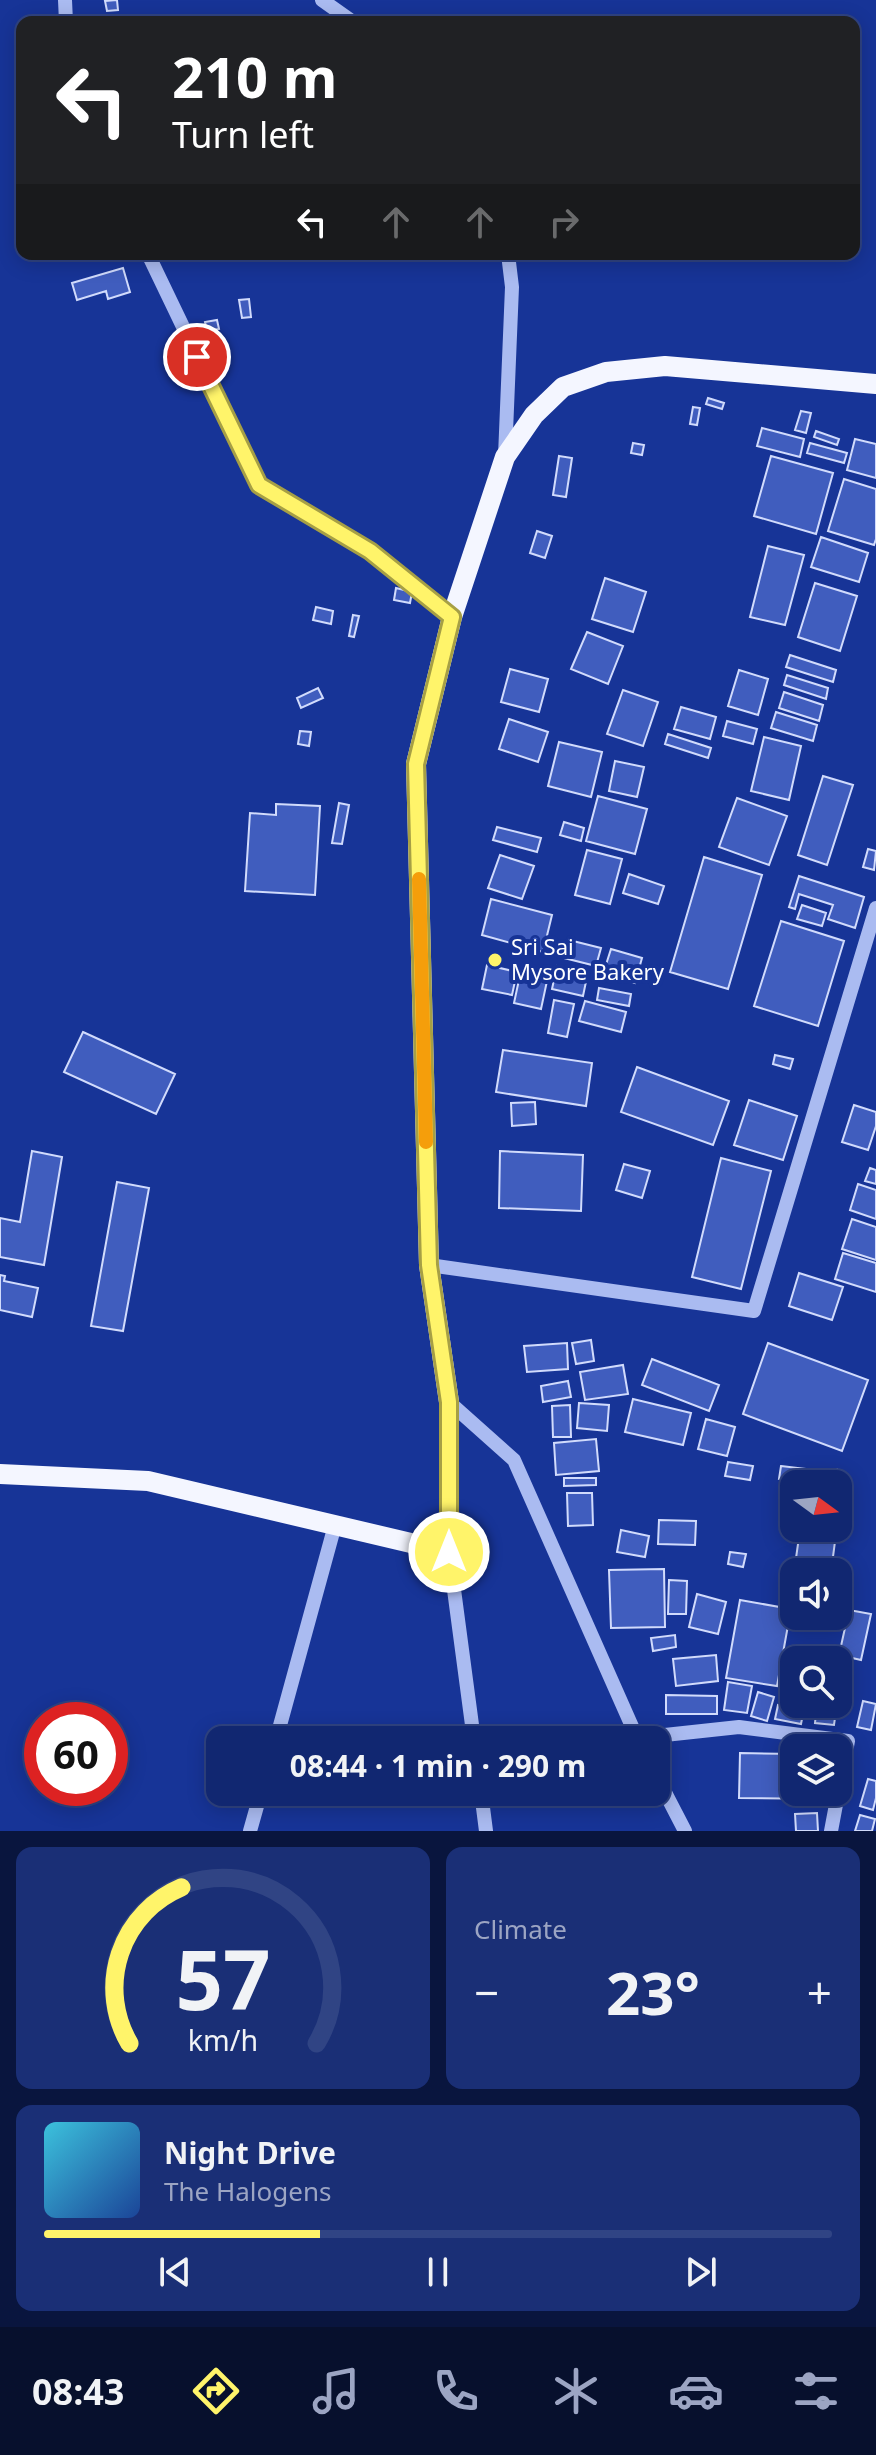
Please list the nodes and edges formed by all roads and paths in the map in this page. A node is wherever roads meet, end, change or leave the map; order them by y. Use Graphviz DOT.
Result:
graph roads {
  1 [pos="322,0"];
  2 [pos="345,16"];
  3 [pos="151,260"];
  4 [pos="509,260"];
  5 [pos="876,384"];
  6 [pos="505,457"];
  7 [pos="452,617"];
  8 [pos="876,908"];
  9 [pos="429,1265"];
  10 [pos="449,1402"];
  11 [pos="0,1474"];
  12 [pos="335,1525"];
  13 [pos="449,1552"];
  14 [pos="280,1726"];
  15 [pos="472,1726"];
  16 [pos="631,1726"];
  17 [pos="670,1735"];
  18 [pos="670,1802"];
  19 [pos="257,1806"];
  20 [pos="483,1806"];
  21 [pos="250,1831"];
  22 [pos="486,1831"];
  23 [pos="685,1831"];
  24 [pos="831,1831"];
  1 -- 2 [label="street"];
  3 -- 7 [label="street"];
  4 -- 6 [label="street"];
  5 -- 6 [label="main road"];
  6 -- 7 [label="main road"];
  7 -- 9 [label="main road"];
  8 -- 9 [label="street"];
  9 -- 10 [label="main road"];
  10 -- 13 [label="main road"];
  10 -- 16 [label="street"];
  11 -- 12 [label="main road"];
  12 -- 13 [label="main road"];
  12 -- 14 [label="street"];
  13 -- 15 [label="street"];
  17 -- 24 [label="street"];
  18 -- 23 [label="street"];
  19 -- 21 [label="street"];
  20 -- 22 [label="street"];
}
